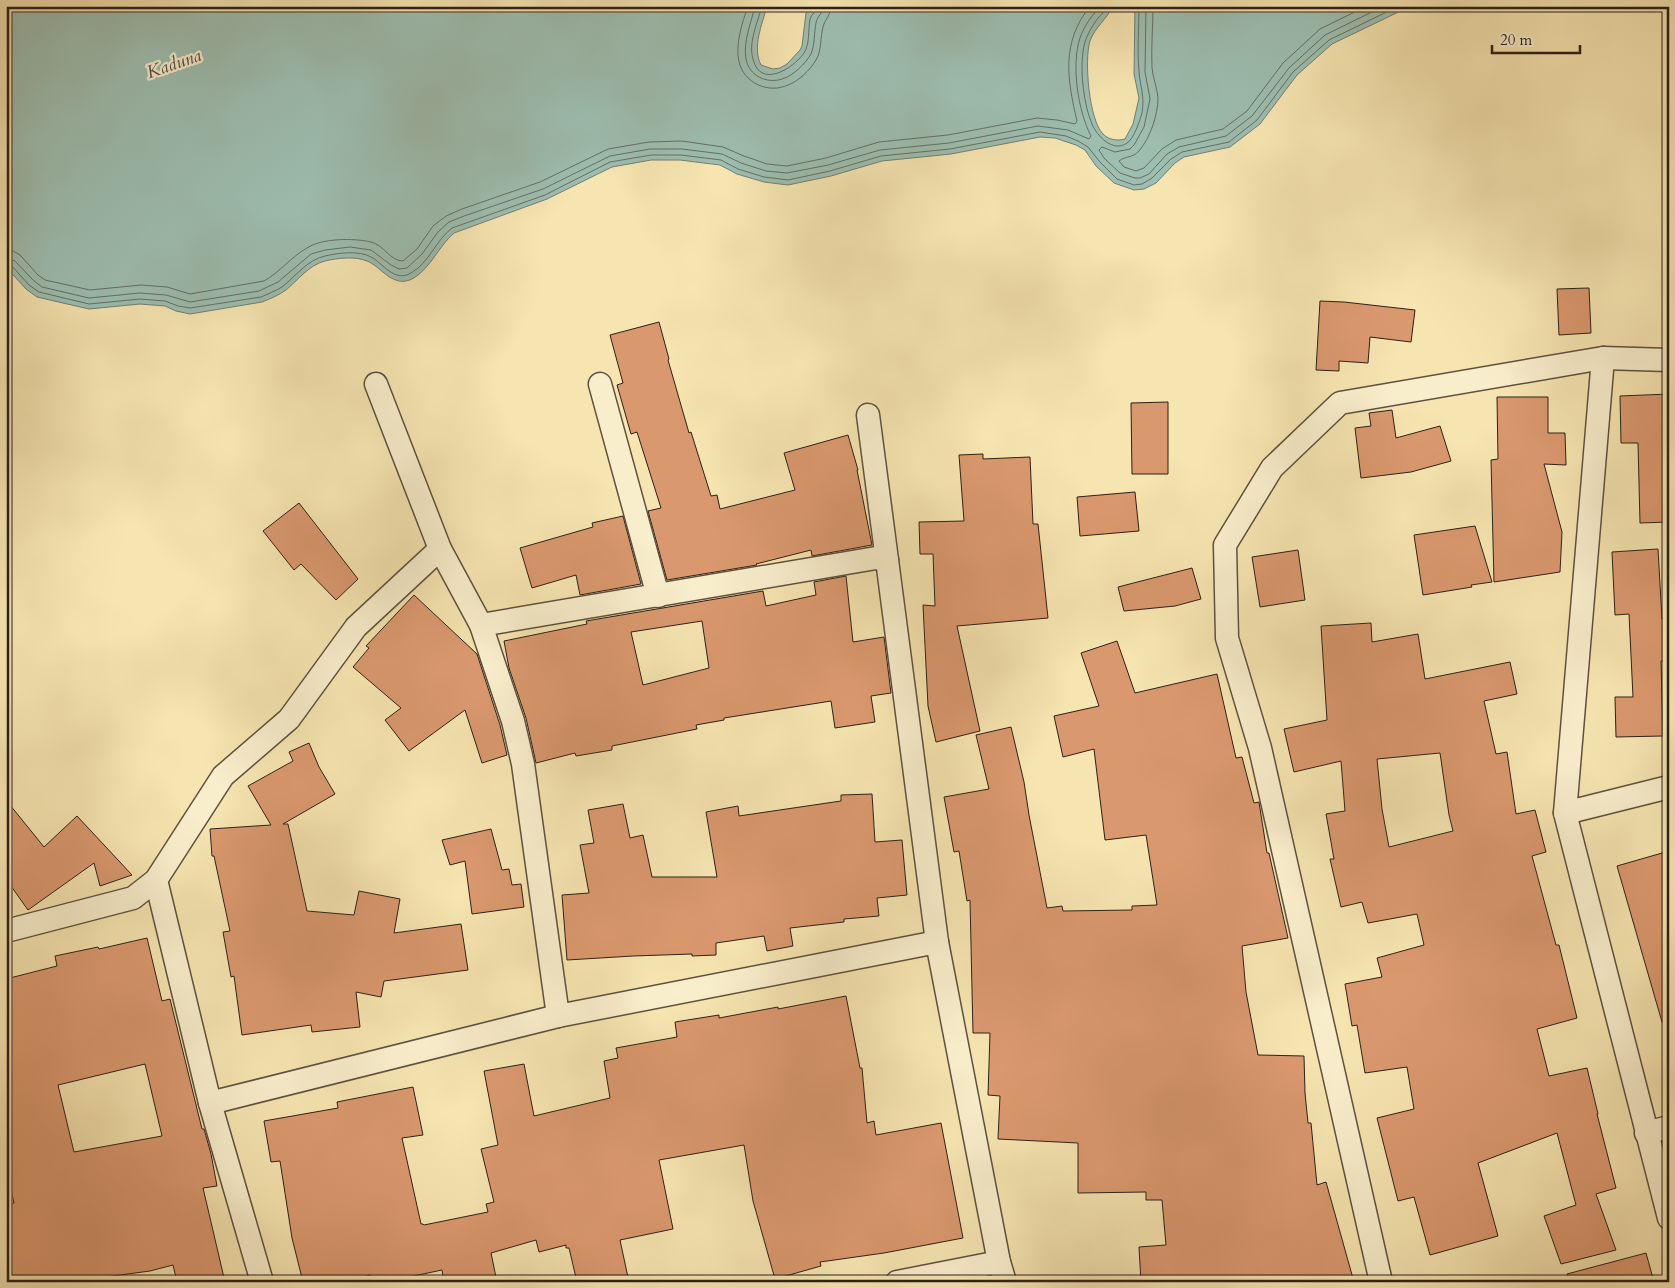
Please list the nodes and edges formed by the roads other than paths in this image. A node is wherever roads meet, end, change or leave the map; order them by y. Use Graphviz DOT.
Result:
graph roads {
  1 [pos="1603,358"];
  2 [pos="1669,360"];
  3 [pos="376,384"];
  4 [pos="600,384"];
  5 [pos="868,415"];
  6 [pos="440,550"];
  7 [pos="887,560"];
  8 [pos="658,596"];
  9 [pos="481,626"];
  10 [pos="1669,787"];
  11 [pos="1565,813"];
  12 [pos="156,880"];
  13 [pos="6,931"];
  14 [pos="937,942"];
  15 [pos="558,1016"];
  16 [pos="210,1103"];
  17 [pos="1669,1127"];
  18 [pos="1646,1133"];
  19 [pos="1669,1218"];
  20 [pos="1002,1272"];
  21 [pos="262,1282"];
  22 [pos="897,1282"];
  23 [pos="1381,1282"];
  1 -- 2 [label="street"];
  1 -- 11 [label="street"];
  1 -- 23 [label="street"];
  3 -- 6 [label="street"];
  4 -- 8 [label="street"];
  5 -- 7 [label="street"];
  6 -- 9 [label="street"];
  6 -- 12 [label="street"];
  7 -- 8 [label="street"];
  7 -- 14 [label="street"];
  8 -- 9 [label="street"];
  9 -- 15 [label="street"];
  10 -- 11 [label="street"];
  11 -- 18 [label="street"];
  12 -- 13 [label="street"];
  12 -- 16 [label="street"];
  14 -- 15 [label="street"];
  14 -- 20 [label="street"];
  15 -- 16 [label="street"];
  16 -- 21 [label="street"];
  17 -- 18 [label="street"];
  18 -- 19 [label="street"];
  20 -- 22 [label="street"];
}
